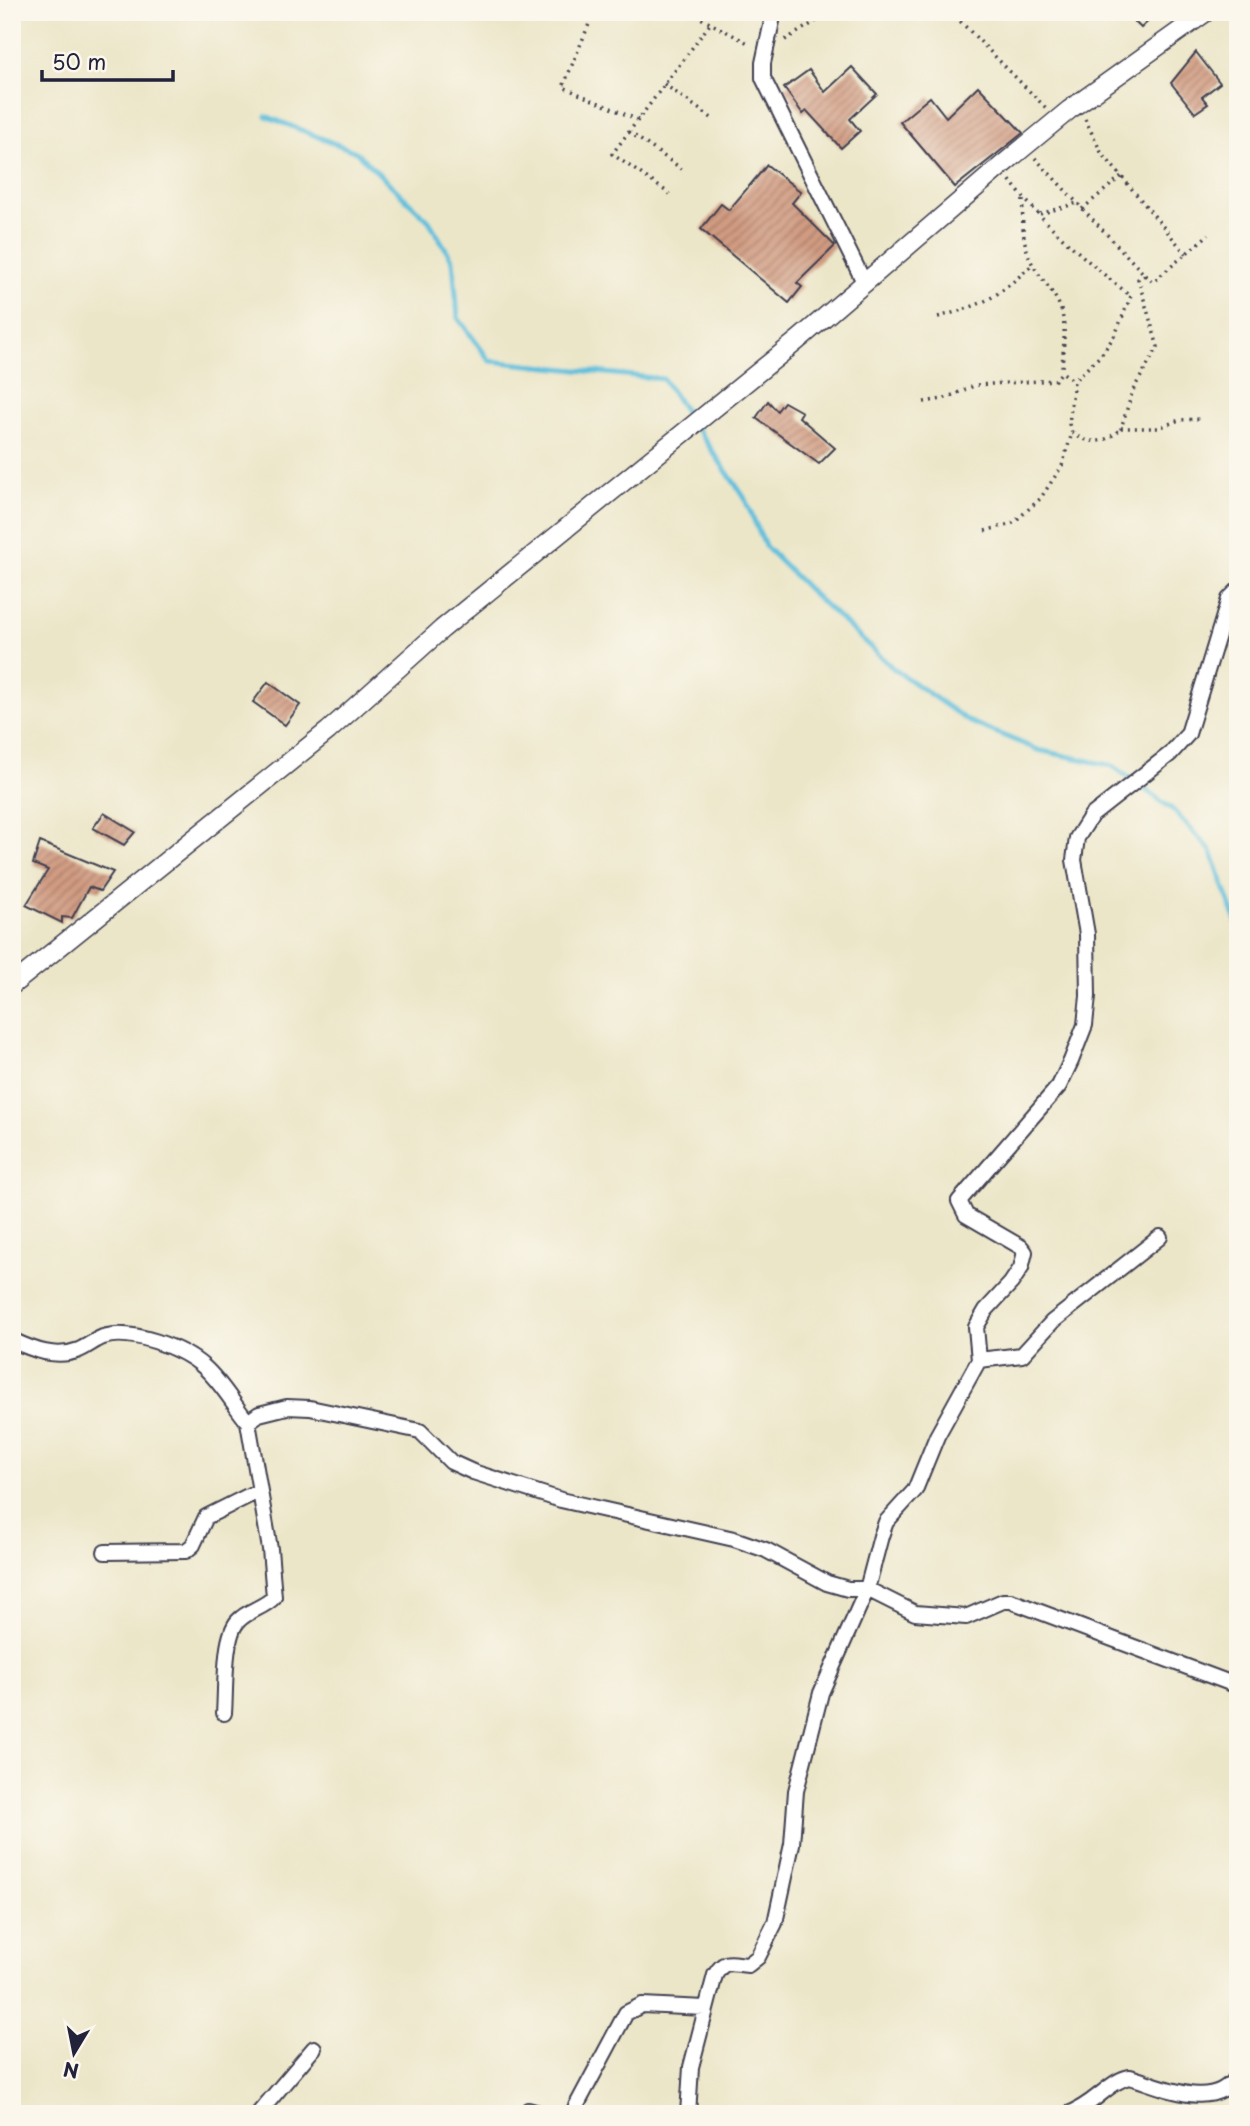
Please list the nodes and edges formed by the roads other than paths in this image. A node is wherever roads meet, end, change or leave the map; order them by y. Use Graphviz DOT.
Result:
graph roads {
  1 [pos="774,12"];
  2 [pos="1206,12"];
  3 [pos="864,282"];
  4 [pos="1238,590"];
  5 [pos="12,985"];
  6 [pos="1160,1237"];
  7 [pos="12,1339"];
  8 [pos="979,1360"];
  9 [pos="248,1422"];
  10 [pos="258,1491"];
  11 [pos="105,1552"];
  12 [pos="867,1589"];
  13 [pos="1238,1686"];
  14 [pos="224,1713"];
  15 [pos="705,2008"];
  16 [pos="314,2048"];
  17 [pos="1238,2074"];
  18 [pos="258,2114"];
  19 [pos="572,2114"];
  20 [pos="688,2114"];
  21 [pos="1068,2114"];
  1 -- 3 [label="street"];
  2 -- 3 [label="street"];
  3 -- 5 [label="street"];
  4 -- 8 [label="street"];
  6 -- 8 [label="street"];
  7 -- 9 [label="street"];
  8 -- 12 [label="street"];
  9 -- 10 [label="street"];
  9 -- 12 [label="street"];
  10 -- 11 [label="street"];
  10 -- 14 [label="street"];
  12 -- 13 [label="street"];
  12 -- 15 [label="street"];
  15 -- 19 [label="street"];
  15 -- 20 [label="street"];
  16 -- 18 [label="street"];
  17 -- 21 [label="street"];
}
